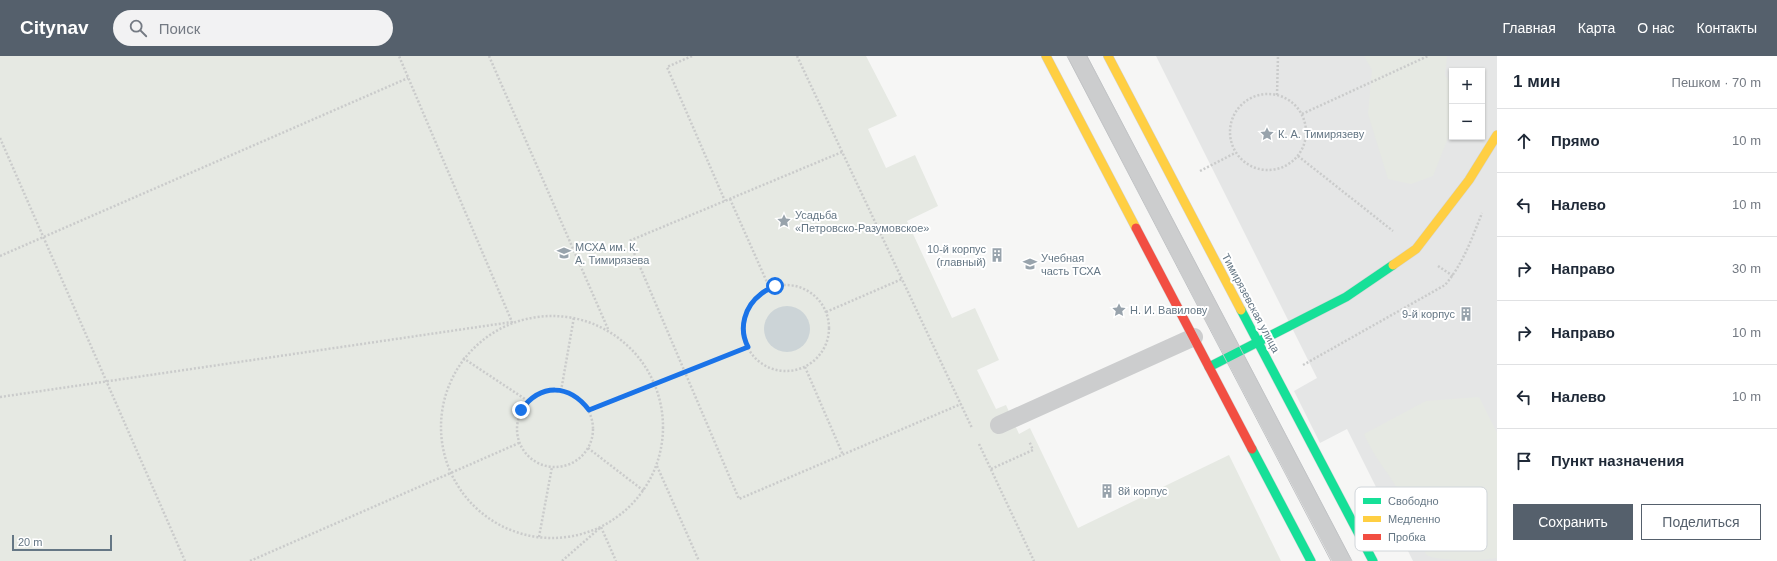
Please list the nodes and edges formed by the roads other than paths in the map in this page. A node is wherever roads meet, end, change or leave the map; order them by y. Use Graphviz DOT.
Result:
graph roads {
  1 [pos="1046,56"];
  2 [pos="1077,56"];
  3 [pos="1108,56"];
  4 [pos="1497,135"];
  5 [pos="1194,337"];
  6 [pos="1258,342"];
  7 [pos="1234,354"];
  8 [pos="1209,367"];
  9 [pos="999,425"];
  10 [pos="1355,527"];
  11 [pos="1368,551"];
  12 [pos="1311,561"];
  13 [pos="1342,561"];
  14 [pos="1373,561"];
  1 -- 5 [label="main road"];
  2 -- 7 [label="lane"];
  3 -- 6 [label="main road, Тимирязевская улица"];
  4 -- 6 [label="main road"];
  5 -- 8 [label="main road"];
  5 -- 9 [label="lane"];
  6 -- 7 [label="main road"];
  6 -- 10 [label="main road, Тимирязевская улица"];
  7 -- 8 [label="main road"];
  7 -- 13 [label="lane"];
  8 -- 12 [label="main road"];
  11 -- 14 [label="main road, Тимирязевская улица"];
}
